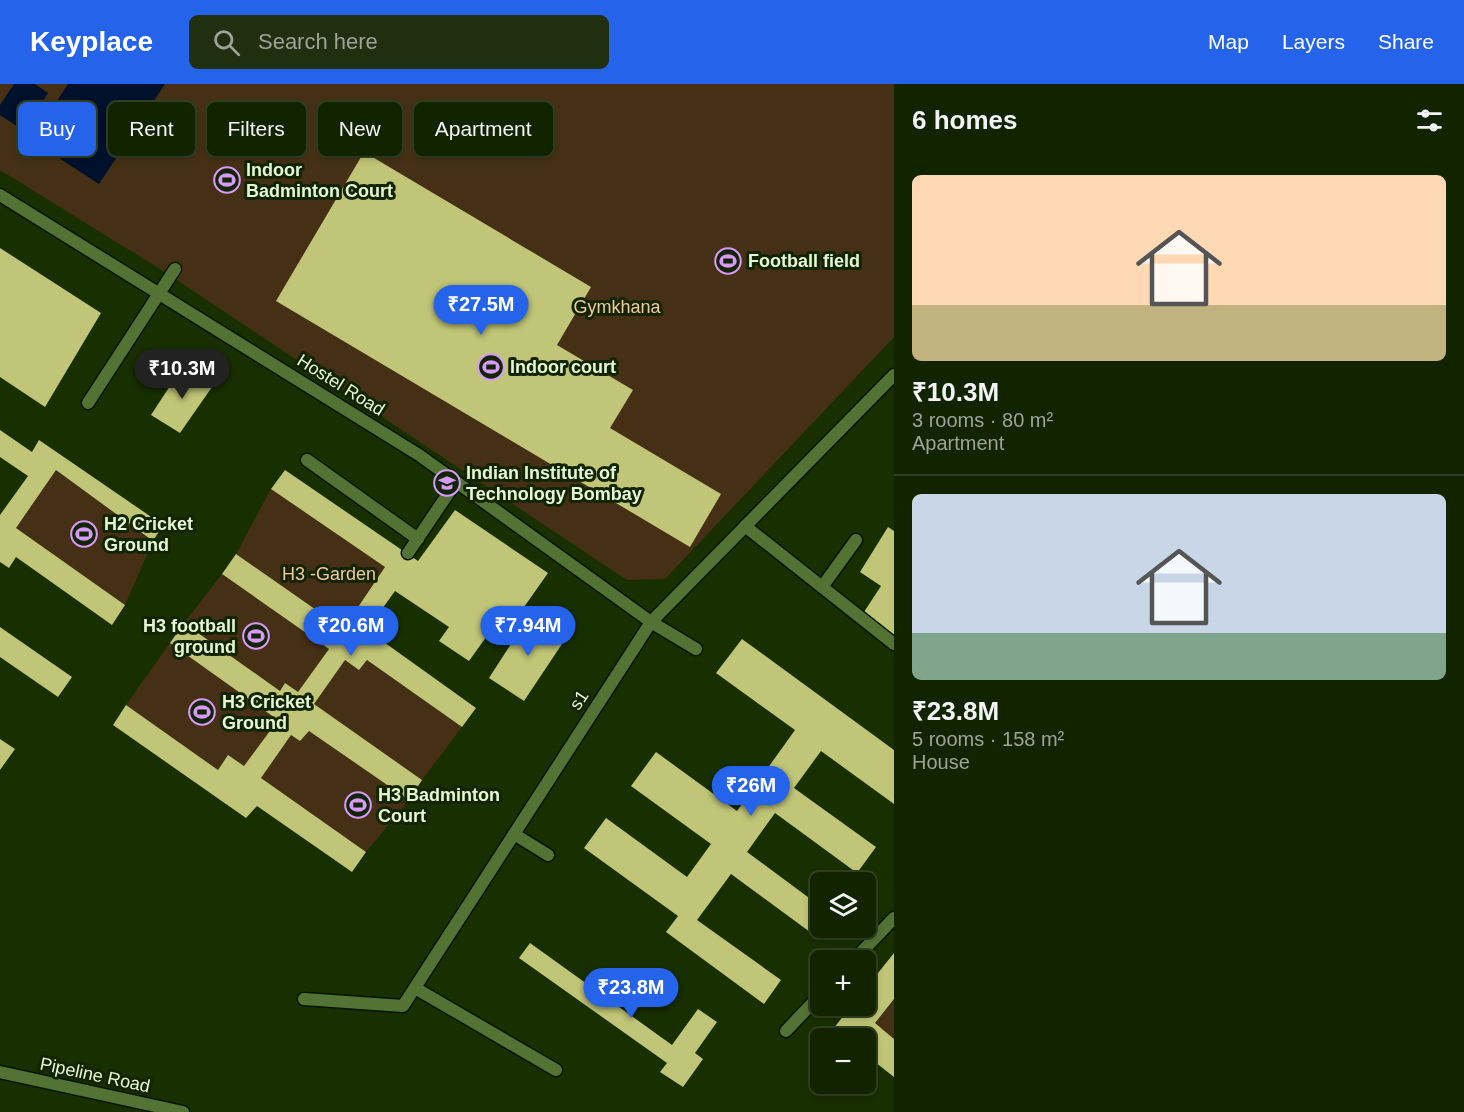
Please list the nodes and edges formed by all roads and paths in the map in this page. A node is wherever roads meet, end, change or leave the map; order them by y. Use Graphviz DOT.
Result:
graph roads {
  1 [pos="0,195"];
  2 [pos="176,269"];
  3 [pos="161,294"];
  4 [pos="892,382"];
  5 [pos="88,403"];
  6 [pos="307,460"];
  7 [pos="456,482"];
  8 [pos="745,526"];
  9 [pos="417,539"];
  10 [pos="856,540"];
  11 [pos="408,553"];
  12 [pos="822,587"];
  13 [pos="651,622"];
  14 [pos="894,644"];
  15 [pos="696,649"];
  16 [pos="514,834"];
  17 [pos="548,855"];
  18 [pos="894,918"];
  19 [pos="864,950"];
  20 [pos="415,988"];
  21 [pos="304,999"];
  22 [pos="810,1006"];
  23 [pos="786,1031"];
  24 [pos="556,1070"];
  25 [pos="0,1072"];
  26 [pos="183,1112"];
  1 -- 3 [label="lane, Hostel Road"];
  2 -- 3 [label="lane"];
  3 -- 5 [label="lane"];
  3 -- 7 [label="lane, Hostel Road"];
  4 -- 8 [label="lane, s1"];
  6 -- 9 [label="lane"];
  7 -- 9 [label="lane"];
  7 -- 13 [label="lane, Hostel Road"];
  8 -- 12 [label="lane"];
  8 -- 13 [label="lane, s1"];
  9 -- 11 [label="lane"];
  10 -- 12 [label="lane"];
  12 -- 14 [label="lane"];
  13 -- 15 [label="lane, Hostel Road"];
  13 -- 16 [label="lane, s1"];
  16 -- 17 [label="lane"];
  16 -- 20 [label="lane, s1"];
  18 -- 19 [label="lane"];
  20 -- 21 [label="lane, s1"];
  20 -- 24 [label="lane"];
  22 -- 23 [label="lane"];
  25 -- 26 [label="lane, Pipeline Road"];
}
